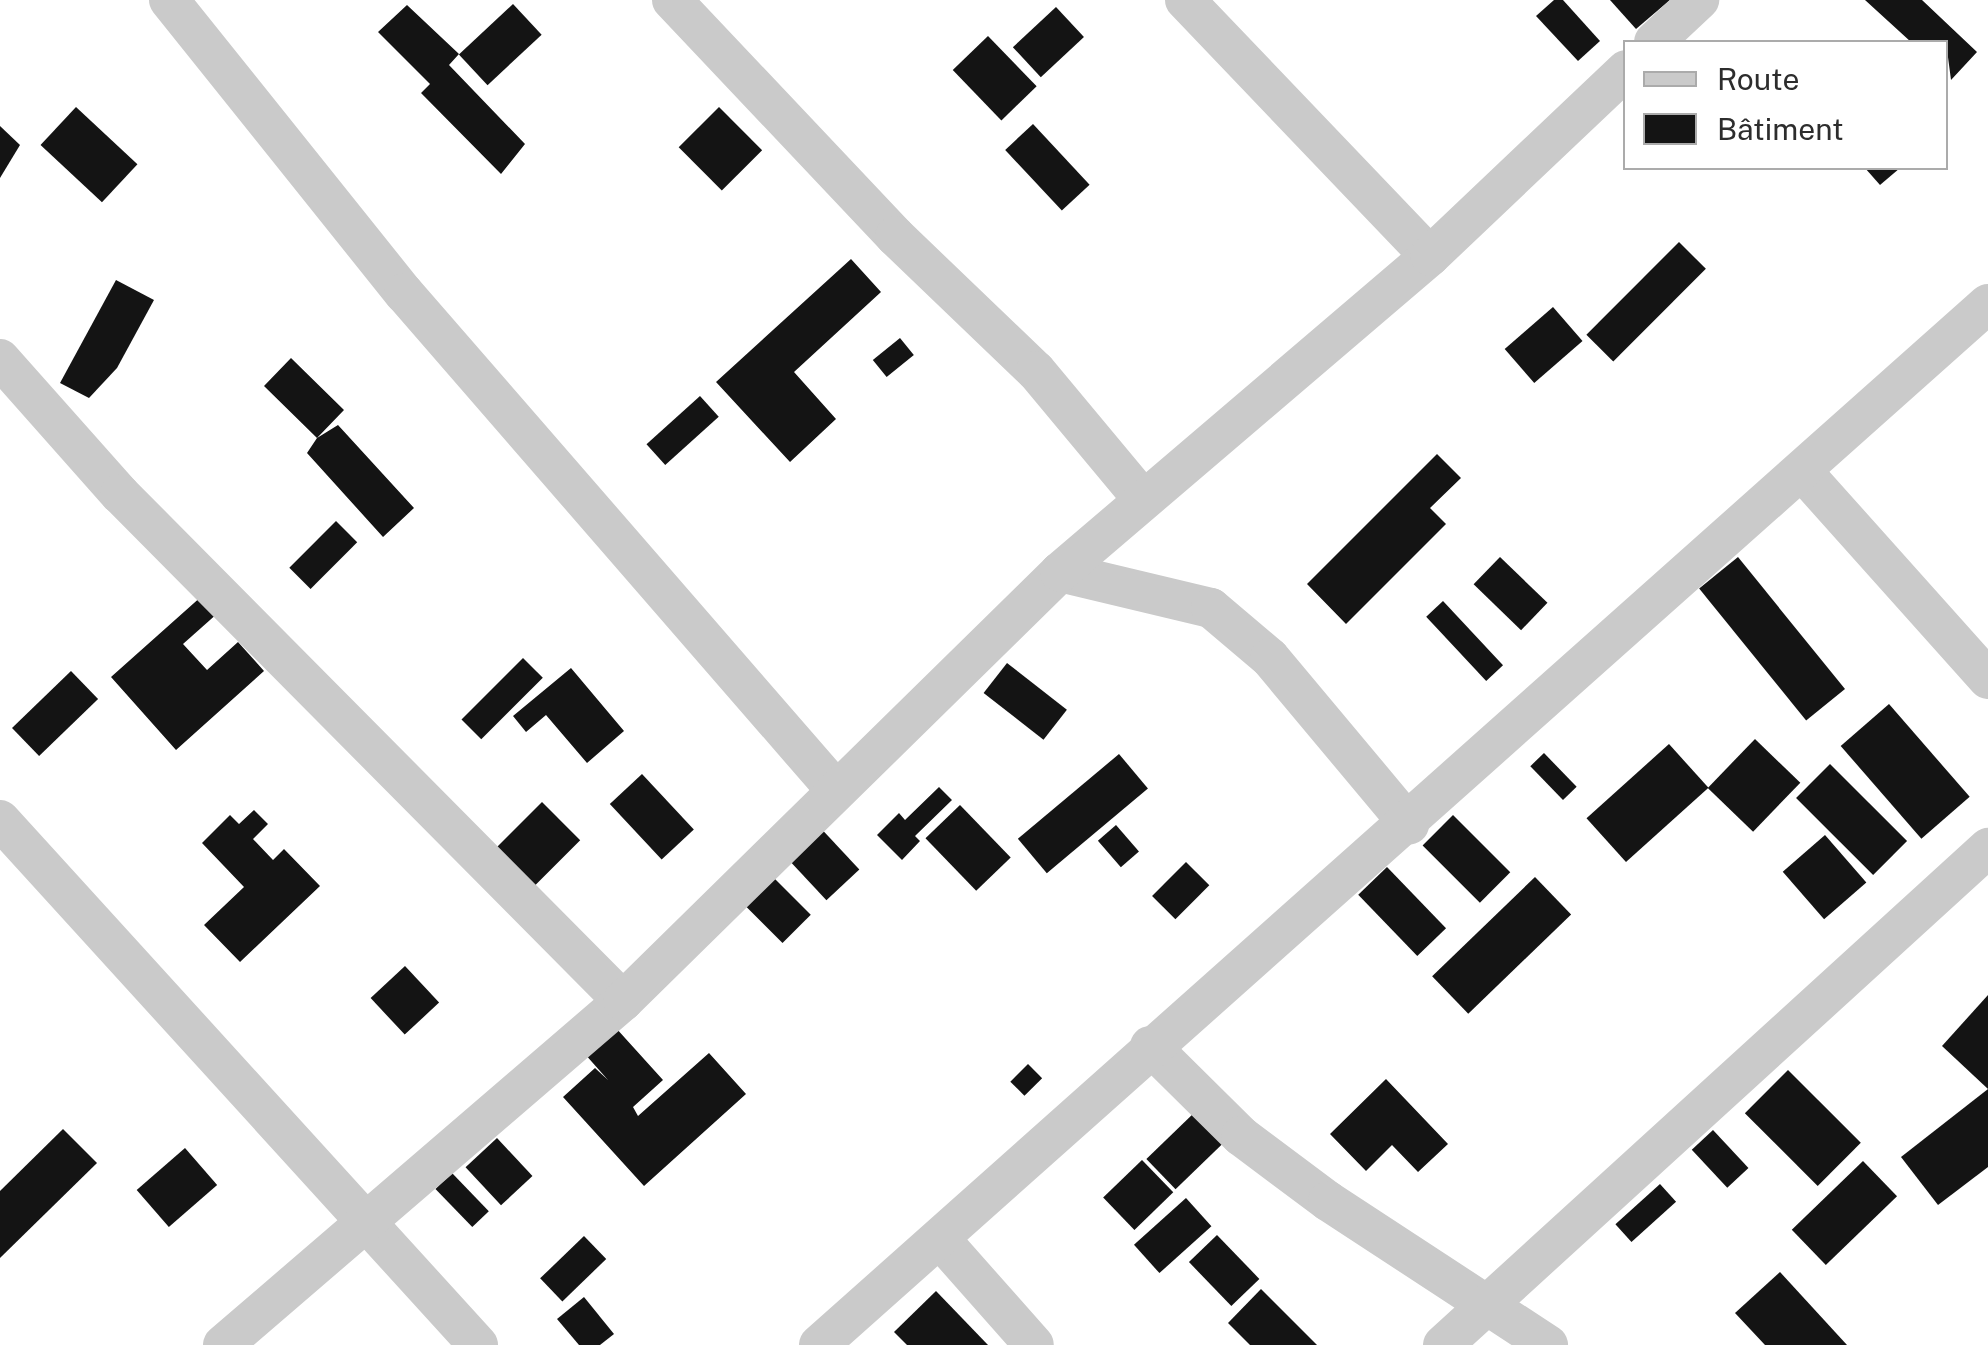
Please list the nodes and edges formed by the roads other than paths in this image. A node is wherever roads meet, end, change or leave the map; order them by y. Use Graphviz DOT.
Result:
graph roads {
  1 [pos="169,0"];
  2 [pos="672,0"];
  3 [pos="1185,0"];
  4 [pos="1699,0"];
  5 [pos="1656,40"];
  6 [pos="1623,73"];
  7 [pos="1430,256"];
  8 [pos="1988,304"];
  9 [pos="0,359"];
  10 [pos="1802,471"];
  11 [pos="1141,497"];
  12 [pos="1060,572"];
  13 [pos="1988,679"];
  14 [pos="834,788"];
  15 [pos="0,820"];
  16 [pos="1409,824"];
  17 [pos="1988,848"];
  18 [pos="623,1001"];
  19 [pos="1150,1046"];
  20 [pos="366,1217"];
  21 [pos="941,1240"];
  22 [pos="1489,1301"];
  23 [pos="223,1345"];
  24 [pos="478,1345"];
  25 [pos="819,1345"];
  26 [pos="1034,1345"];
  27 [pos="1443,1345"];
  28 [pos="1548,1345"];
  1 -- 14 [label="street"];
  2 -- 11 [label="street"];
  3 -- 7 [label="street"];
  4 -- 5 [label="street"];
  6 -- 7 [label="street"];
  7 -- 11 [label="street"];
  8 -- 10 [label="street"];
  9 -- 18 [label="street"];
  10 -- 13 [label="street"];
  10 -- 16 [label="street"];
  11 -- 12 [label="street"];
  12 -- 14 [label="street"];
  12 -- 16 [label="street"];
  14 -- 18 [label="street"];
  15 -- 20 [label="street"];
  16 -- 19 [label="street"];
  17 -- 22 [label="street"];
  18 -- 20 [label="street"];
  19 -- 21 [label="street"];
  19 -- 22 [label="street"];
  20 -- 23 [label="street"];
  20 -- 24 [label="street"];
  21 -- 25 [label="street"];
  21 -- 26 [label="street"];
  22 -- 27 [label="street"];
  22 -- 28 [label="street"];
}
